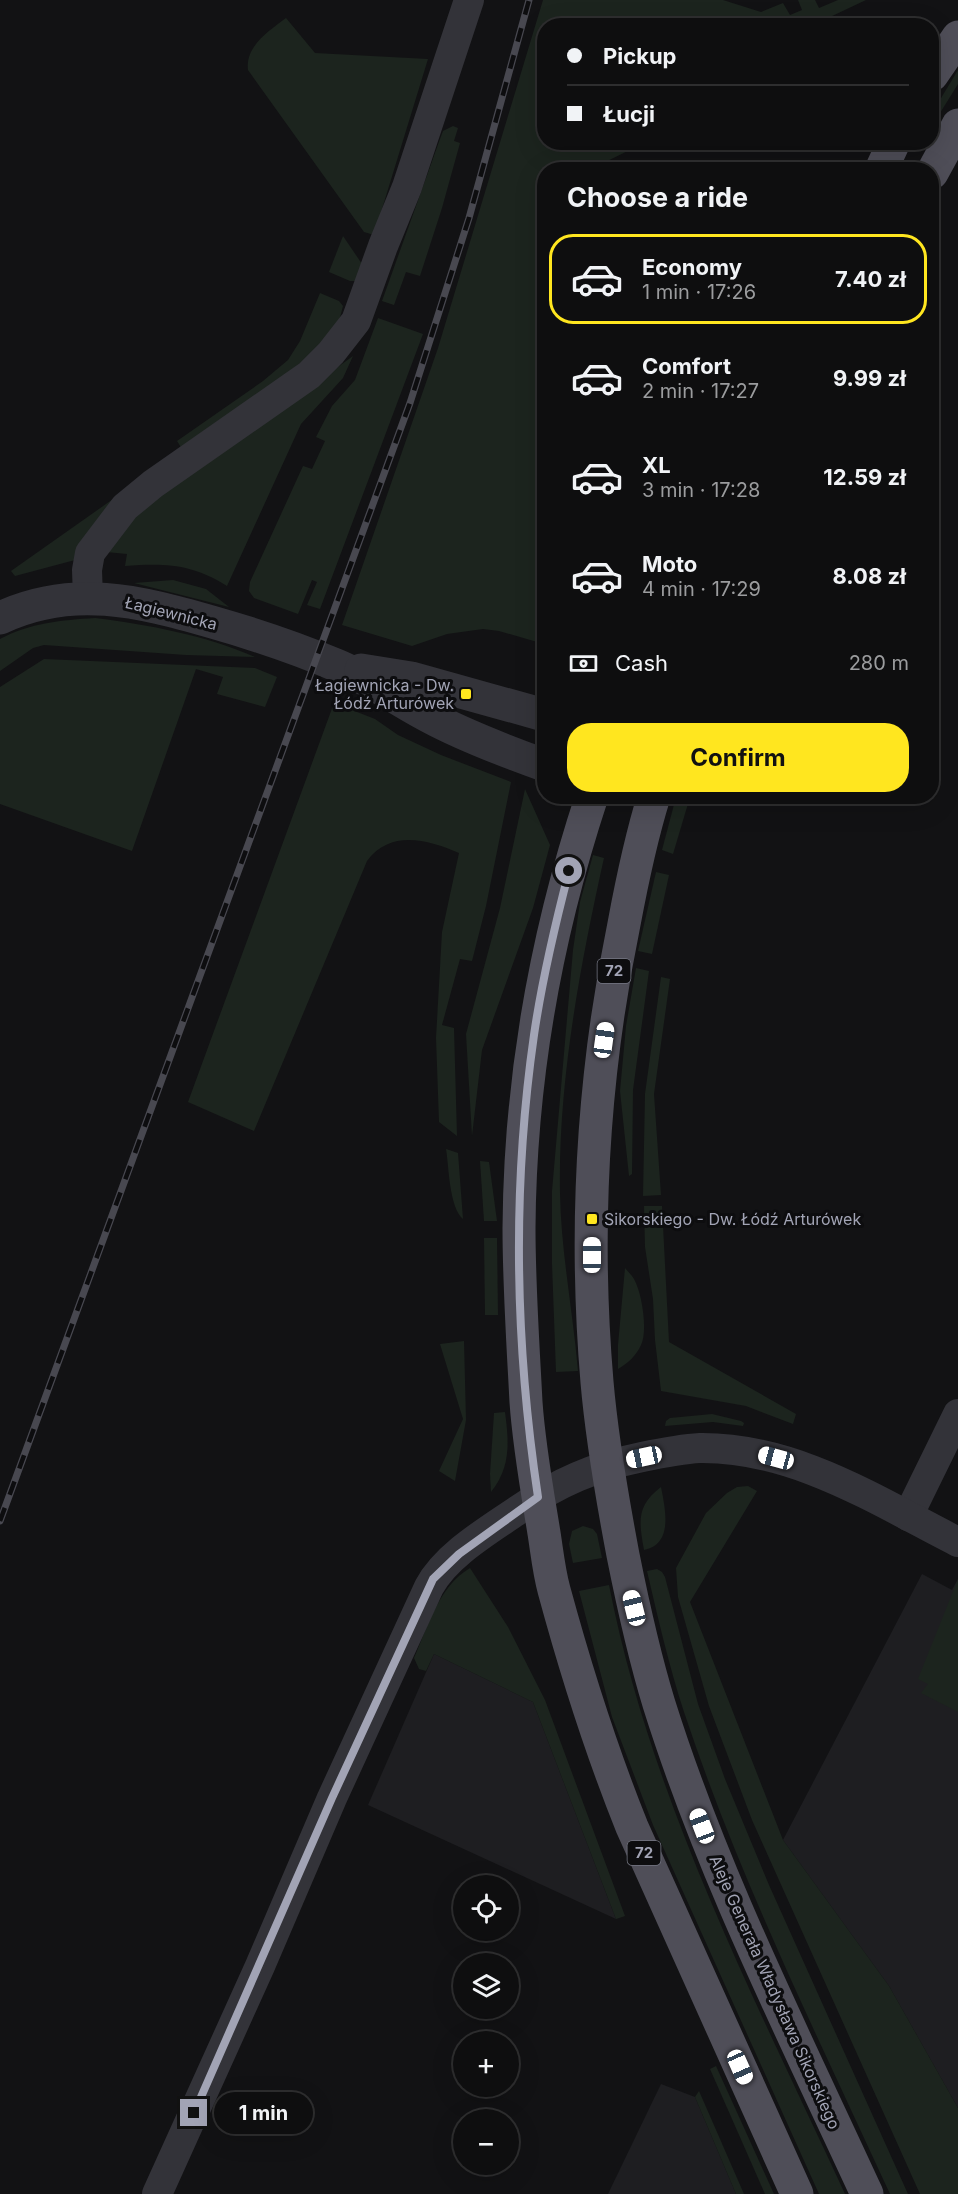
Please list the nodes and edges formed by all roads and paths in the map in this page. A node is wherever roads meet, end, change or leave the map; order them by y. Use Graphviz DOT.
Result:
graph roads {
  1 [pos="469,0"];
  2 [pos="958,37"];
  3 [pos="939,65"];
  4 [pos="958,125"];
  5 [pos="938,162"];
  6 [pos="88,598"];
  7 [pos="0,618"];
  8 [pos="339,666"];
  9 [pos="537,713"];
  10 [pos="537,762"];
  11 [pos="589,804"];
  12 [pos="645,804"];
  13 [pos="958,1414"];
  14 [pos="607,1464"];
  15 [pos="538,1497"];
  16 [pos="908,1516"];
  17 [pos="958,1542"];
  18 [pos="157,2194"];
  19 [pos="798,2194"];
  20 [pos="867,2194"];
  1 -- 6 [label="street"];
  2 -- 3 [label="main road"];
  4 -- 5 [label="main road"];
  6 -- 7 [label="street, Łagiewnicka"];
  6 -- 8 [label="street, Łagiewnicka"];
  8 -- 9 [label="street, Łagiewnicka"];
  8 -- 10 [label="street, Łagiewnicka"];
  11 -- 15 [label="main road, 72"];
  12 -- 14 [label="main road, Aleje Generała Władysława Sikorskiego / 72"];
  13 -- 16 [label="street"];
  14 -- 15 [label="street"];
  14 -- 16 [label="street"];
  14 -- 20 [label="main road, Aleje Generała Władysława Sikorskiego / 72"];
  15 -- 18 [label="street"];
  15 -- 19 [label="main road, 72"];
  16 -- 17 [label="street"];
}
